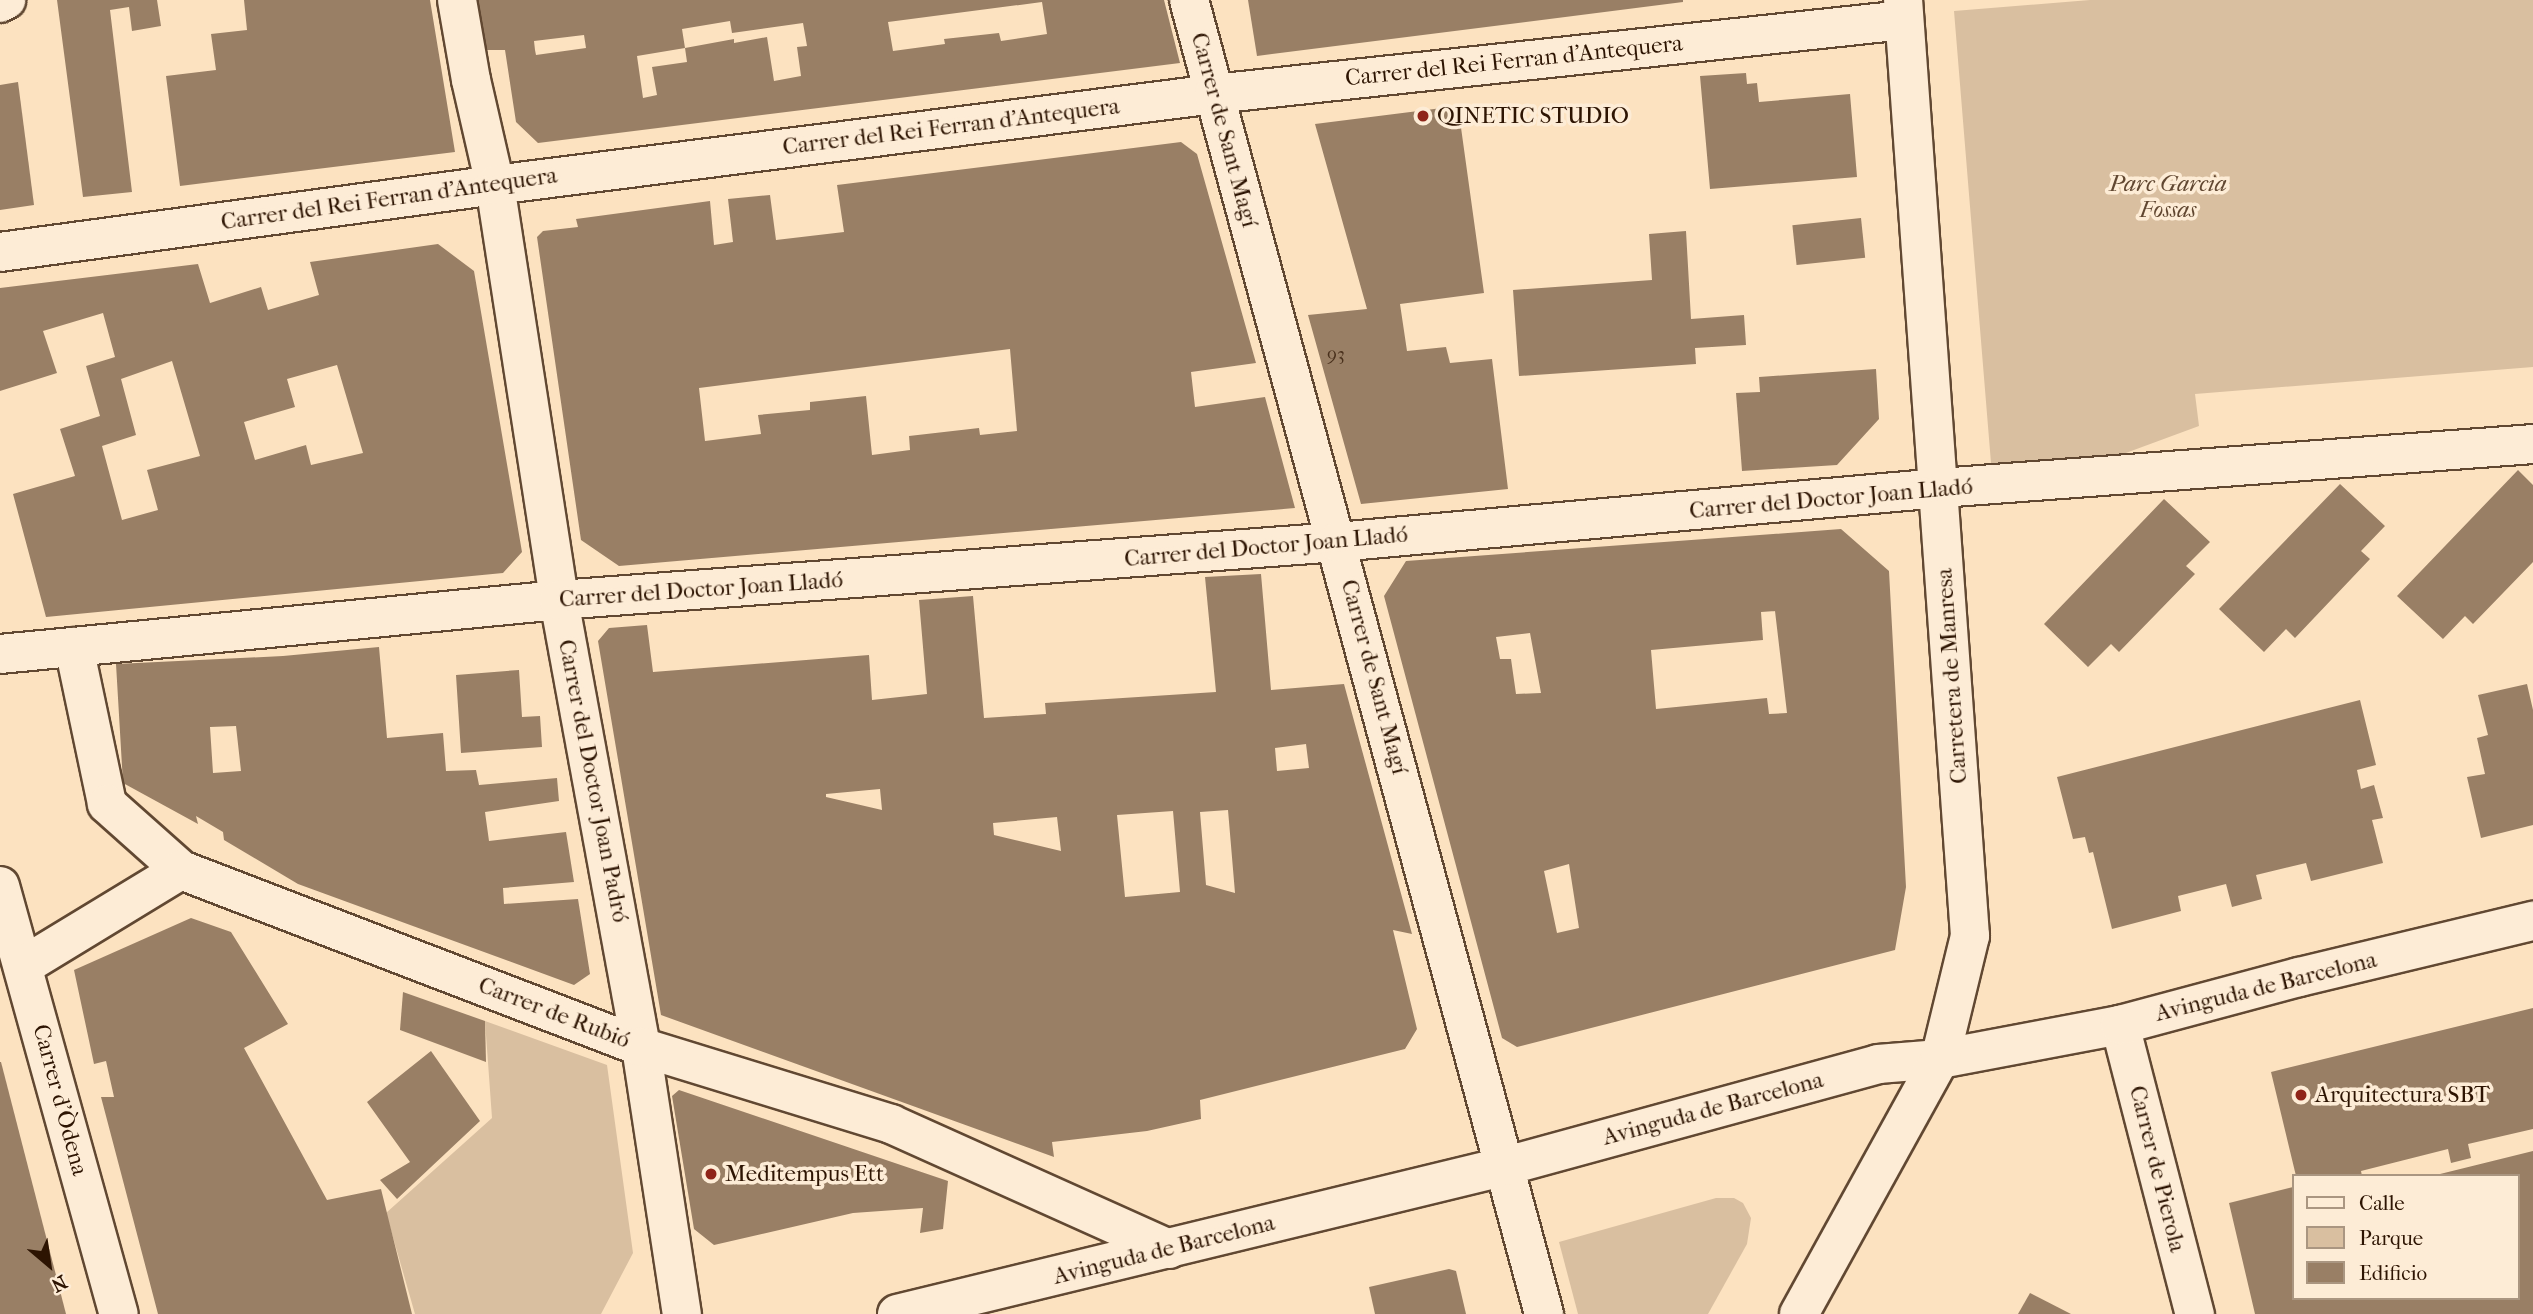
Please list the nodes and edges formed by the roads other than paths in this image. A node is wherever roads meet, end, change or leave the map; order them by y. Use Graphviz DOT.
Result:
graph roads {
  1 [pos="6,0"];
  2 [pos="457,0"];
  3 [pos="1189,0"];
  4 [pos="0,3"];
  5 [pos="1904,10"];
  6 [pos="1214,94"];
  7 [pos="495,185"];
  8 [pos="0,252"];
  9 [pos="2533,444"];
  10 [pos="1940,488"];
  11 [pos="1337,542"];
  12 [pos="559,600"];
  13 [pos="74,647"];
  14 [pos="0,654"];
  15 [pos="181,870"];
  16 [pos="0,886"];
  17 [pos="2533,921"];
  18 [pos="23,966"];
  19 [pos="2120,1025"];
  20 [pos="641,1047"];
  21 [pos="1940,1059"];
  22 [pos="1506,1166"];
  23 [pos="1169,1249"];
  24 [pos="119,1314"];
  25 [pos="682,1314"];
  26 [pos="897,1314"];
  27 [pos="1544,1314"];
  28 [pos="1799,1314"];
  29 [pos="2195,1314"];
  1 -- 4 [label="street"];
  2 -- 7 [label="street, Carrer del Doctor Joan Padró"];
  3 -- 6 [label="street, Carrer de Sant Magí"];
  5 -- 6 [label="street, Carrer del Rei Ferran d'Antequera"];
  5 -- 10 [label="street, Carretera de Manresa"];
  6 -- 7 [label="street, Carrer del Rei Ferran d'Antequera"];
  6 -- 11 [label="street, Carrer de Sant Magí"];
  7 -- 8 [label="street, Carrer del Rei Ferran d'Antequera"];
  7 -- 12 [label="street, Carrer del Doctor Joan Padró"];
  9 -- 10 [label="street, Carrer del Doctor Joan Lladó"];
  10 -- 11 [label="street, Carrer del Doctor Joan Lladó"];
  10 -- 21 [label="street, Carretera de Manresa"];
  11 -- 12 [label="street, Carrer del Doctor Joan Lladó"];
  11 -- 22 [label="street, Carrer de Sant Magí"];
  12 -- 13 [label="street, Carrer del Doctor Joan Lladó"];
  12 -- 20 [label="street, Carrer del Doctor Joan Padró"];
  13 -- 14 [label="street, Carrer del Doctor Joan Lladó"];
  13 -- 15 [label="street, Carrer de Rubió"];
  15 -- 18 [label="street"];
  15 -- 20 [label="street, Carrer de Rubió"];
  16 -- 18 [label="street, Carrer d'Òdena"];
  17 -- 19 [label="street, Avinguda de Barcelona"];
  18 -- 24 [label="street, Carrer d'Òdena"];
  19 -- 21 [label="street, Avinguda de Barcelona"];
  19 -- 29 [label="street, Carrer de Pierola"];
  20 -- 23 [label="street, Carrer de Rubió"];
  20 -- 25 [label="street, Carrer del Doctor Joan Padró"];
  21 -- 22 [label="street, Avinguda de Barcelona"];
  21 -- 28 [label="street, Carretera de Manresa"];
  22 -- 23 [label="street, Avinguda de Barcelona"];
  22 -- 27 [label="street, Carrer de Sant Magí"];
  23 -- 26 [label="street, Avinguda de Barcelona"];
}
